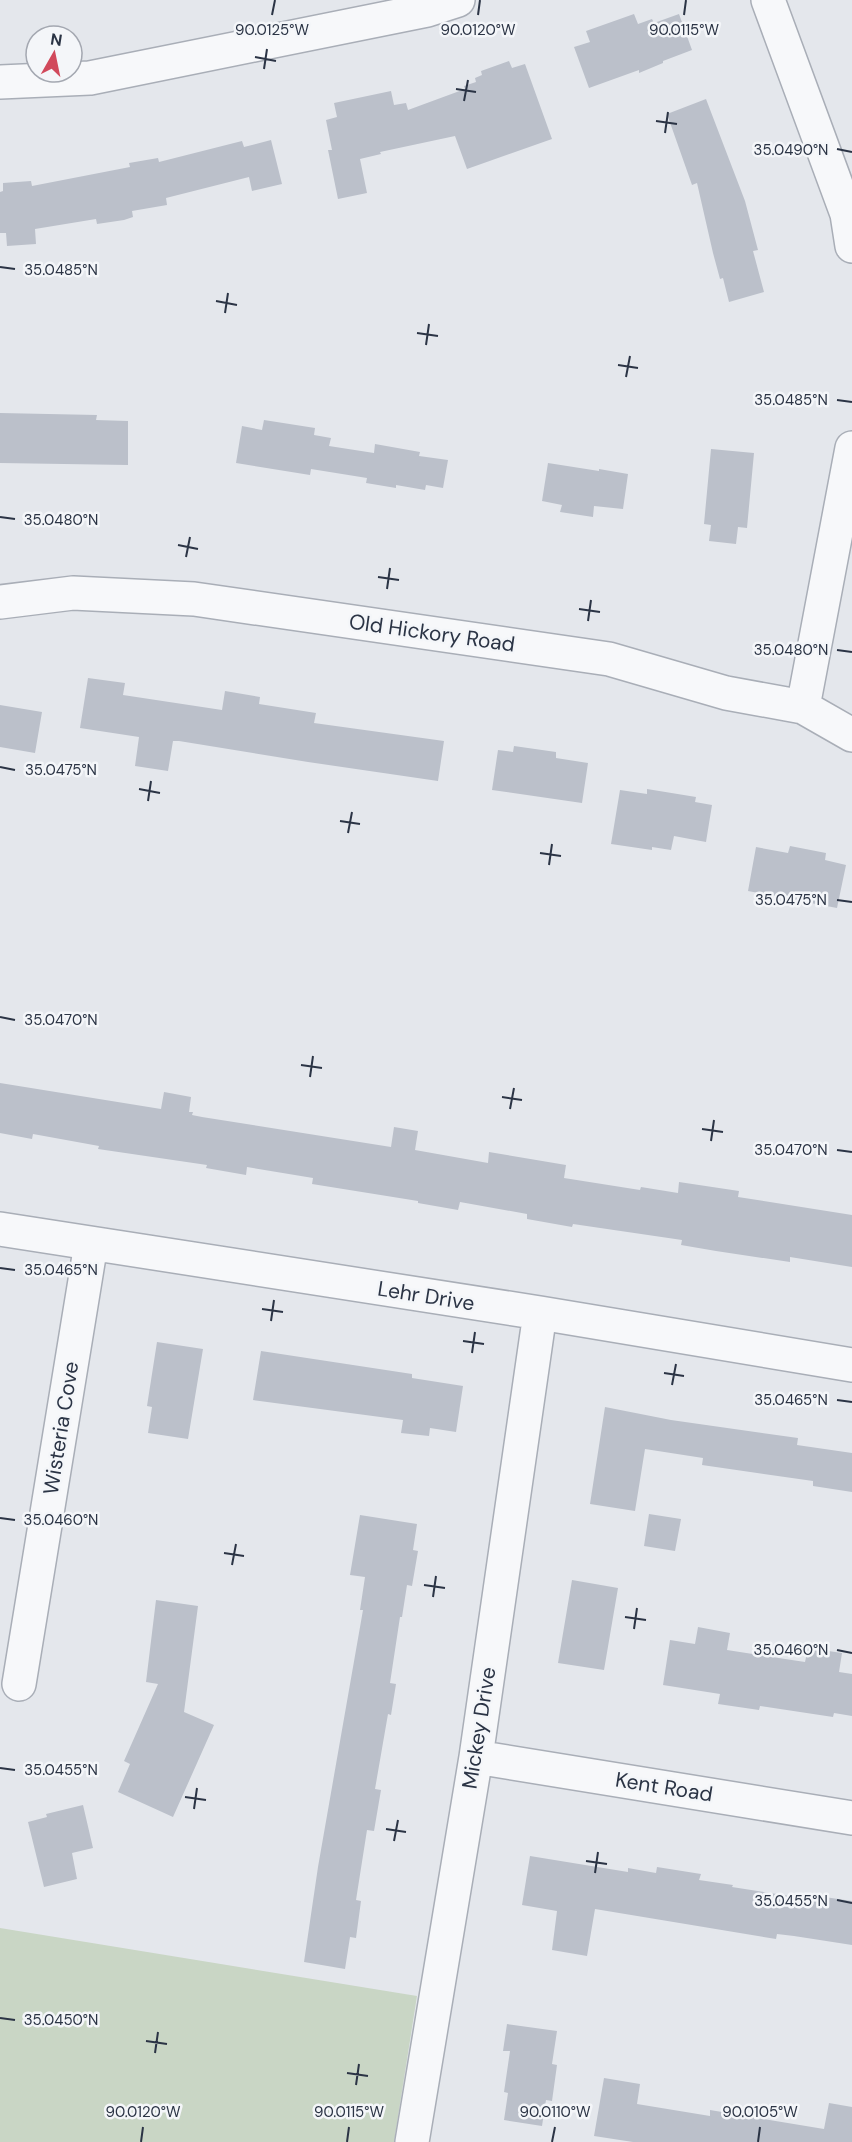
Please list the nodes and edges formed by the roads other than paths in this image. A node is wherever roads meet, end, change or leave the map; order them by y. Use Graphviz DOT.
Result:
graph roads {
  1 [pos="458,0"];
  2 [pos="768,0"];
  3 [pos="0,82"];
  4 [pos="852,246"];
  5 [pos="852,448"];
  6 [pos="0,602"];
  7 [pos="803,707"];
  8 [pos="852,735"];
  9 [pos="0,1229"];
  10 [pos="92,1244"];
  11 [pos="540,1313"];
  12 [pos="852,1365"];
  13 [pos="19,1684"];
  14 [pos="476,1757"];
  15 [pos="852,1818"];
  16 [pos="412,2142"];
  1 -- 3 [label="street"];
  2 -- 4 [label="street"];
  5 -- 7 [label="street"];
  6 -- 7 [label="street, Old Hickory Road"];
  7 -- 8 [label="street, Old Hickory Road"];
  9 -- 10 [label="street, Lehr Drive"];
  10 -- 11 [label="street, Lehr Drive"];
  10 -- 13 [label="street, Wisteria Cove"];
  11 -- 12 [label="street, Lehr Drive"];
  11 -- 14 [label="street, Mickey Drive"];
  14 -- 15 [label="street, Kent Road"];
  14 -- 16 [label="street, Mickey Drive"];
}
